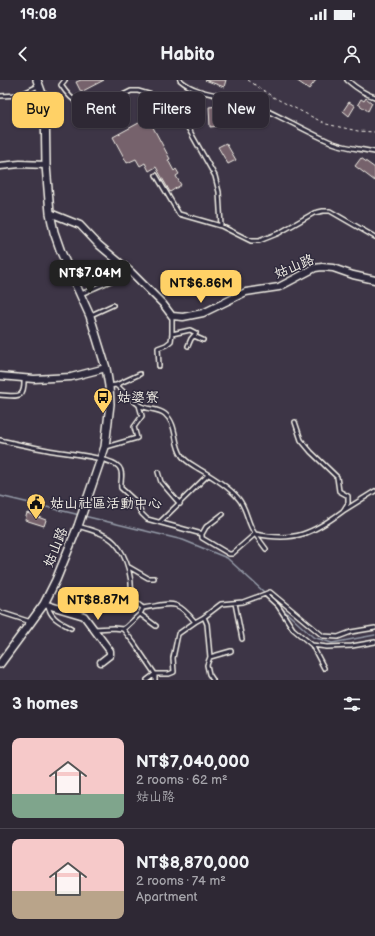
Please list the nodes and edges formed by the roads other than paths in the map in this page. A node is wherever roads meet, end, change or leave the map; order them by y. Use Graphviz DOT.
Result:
graph roads {
  1 [pos="66,80"];
  2 [pos="180,80"];
  3 [pos="346,80"];
  4 [pos="38,83"];
  5 [pos="0,96"];
  6 [pos="375,96"];
  7 [pos="375,152"];
  8 [pos="46,165"];
  9 [pos="0,166"];
  10 [pos="156,174"];
  11 [pos="50,213"];
  12 [pos="221,226"];
  13 [pos="375,237"];
  14 [pos="131,272"];
  15 [pos="375,280"];
  16 [pos="80,294"];
  17 [pos="113,305"];
  18 [pos="90,316"];
  19 [pos="172,316"];
  20 [pos="172,334"];
  21 [pos="194,336"];
  22 [pos="203,340"];
  23 [pos="188,346"];
  24 [pos="159,366"];
  25 [pos="106,368"];
  26 [pos="140,374"];
  27 [pos="0,376"];
  28 [pos="24,377"];
  29 [pos="113,386"];
  30 [pos="0,395"];
  31 [pos="139,405"];
  32 [pos="295,422"];
  33 [pos="0,440"];
  34 [pos="105,447"];
  35 [pos="100,459"];
  36 [pos="158,472"];
  37 [pos="208,475"];
  38 [pos="375,491"];
  39 [pos="180,504"];
  40 [pos="343,511"];
  41 [pos="223,514"];
  42 [pos="160,522"];
  43 [pos="79,523"];
  44 [pos="202,534"];
  45 [pos="256,534"];
  46 [pos="266,549"];
  47 [pos="128,567"];
  48 [pos="154,578"];
  49 [pos="265,594"];
  50 [pos="234,603"];
  51 [pos="46,604"];
  52 [pos="144,608"];
  53 [pos="0,612"];
  54 [pos="140,614"];
  55 [pos="204,617"];
  56 [pos="31,622"];
  57 [pos="195,622"];
  58 [pos="156,626"];
  59 [pos="71,628"];
  60 [pos="375,628"];
  61 [pos="92,629"];
  62 [pos="122,629"];
  63 [pos="242,639"];
  64 [pos="375,642"];
  65 [pos="312,645"];
  66 [pos="231,651"];
  67 [pos="210,658"];
  68 [pos="101,662"];
  69 [pos="0,664"];
  70 [pos="324,668"];
  71 [pos="155,674"];
  72 [pos="146,680"];
  73 [pos="154,680"];
  74 [pos="213,680"];
  1 -- 12 [label="lane"];
  2 -- 7 [label="lane"];
  3 -- 6 [label="lane"];
  4 -- 5 [label="lane"];
  4 -- 8 [label="street"];
  8 -- 9 [label="street"];
  8 -- 11 [label="street"];
  10 -- 12 [label="lane"];
  11 -- 14 [label="street"];
  11 -- 16 [label="street"];
  12 -- 13 [label="lane"];
  14 -- 16 [label="lane"];
  14 -- 19 [label="street"];
  15 -- 19 [label="street, 姑山路"];
  16 -- 18 [label="street"];
  17 -- 18 [label="lane"];
  18 -- 25 [label="street"];
  19 -- 20 [label="lane"];
  20 -- 21 [label="lane"];
  20 -- 24 [label="lane"];
  21 -- 22 [label="lane"];
  21 -- 23 [label="lane"];
  25 -- 28 [label="street"];
  25 -- 29 [label="street"];
  26 -- 29 [label="lane"];
  27 -- 28 [label="street"];
  28 -- 30 [label="lane"];
  29 -- 31 [label="lane"];
  29 -- 34 [label="street"];
  31 -- 34 [label="lane"];
  31 -- 37 [label="lane"];
  32 -- 40 [label="lane"];
  33 -- 35 [label="lane"];
  34 -- 35 [label="street"];
  35 -- 42 [label="lane"];
  35 -- 43 [label="street, 姑山路"];
  36 -- 39 [label="lane"];
  37 -- 39 [label="lane"];
  37 -- 45 [label="lane"];
  38 -- 40 [label="lane"];
  39 -- 42 [label="lane"];
  40 -- 45 [label="lane"];
  41 -- 44 [label="lane"];
  42 -- 44 [label="lane"];
  43 -- 47 [label="lane"];
  43 -- 51 [label="street, 姑山路"];
  44 -- 45 [label="lane"];
  45 -- 46 [label="lane"];
  47 -- 48 [label="lane"];
  47 -- 52 [label="lane"];
  49 -- 50 [label="lane"];
  49 -- 60 [label="lane"];
  49 -- 65 [label="lane"];
  50 -- 55 [label="lane"];
  50 -- 63 [label="lane"];
  51 -- 56 [label="street, 姑山路"];
  51 -- 59 [label="lane"];
  51 -- 61 [label="street"];
  52 -- 54 [label="lane"];
  52 -- 57 [label="lane"];
  53 -- 56 [label="lane"];
  54 -- 58 [label="lane"];
  54 -- 62 [label="lane"];
  55 -- 57 [label="lane"];
  55 -- 67 [label="lane"];
  56 -- 69 [label="street, 姑山路"];
  57 -- 71 [label="lane"];
  61 -- 62 [label="lane"];
  61 -- 68 [label="street"];
  62 -- 71 [label="lane"];
  64 -- 65 [label="lane"];
  65 -- 70 [label="lane"];
  66 -- 67 [label="lane"];
  67 -- 74 [label="lane"];
  71 -- 72 [label="lane"];
  71 -- 73 [label="lane"];
}
